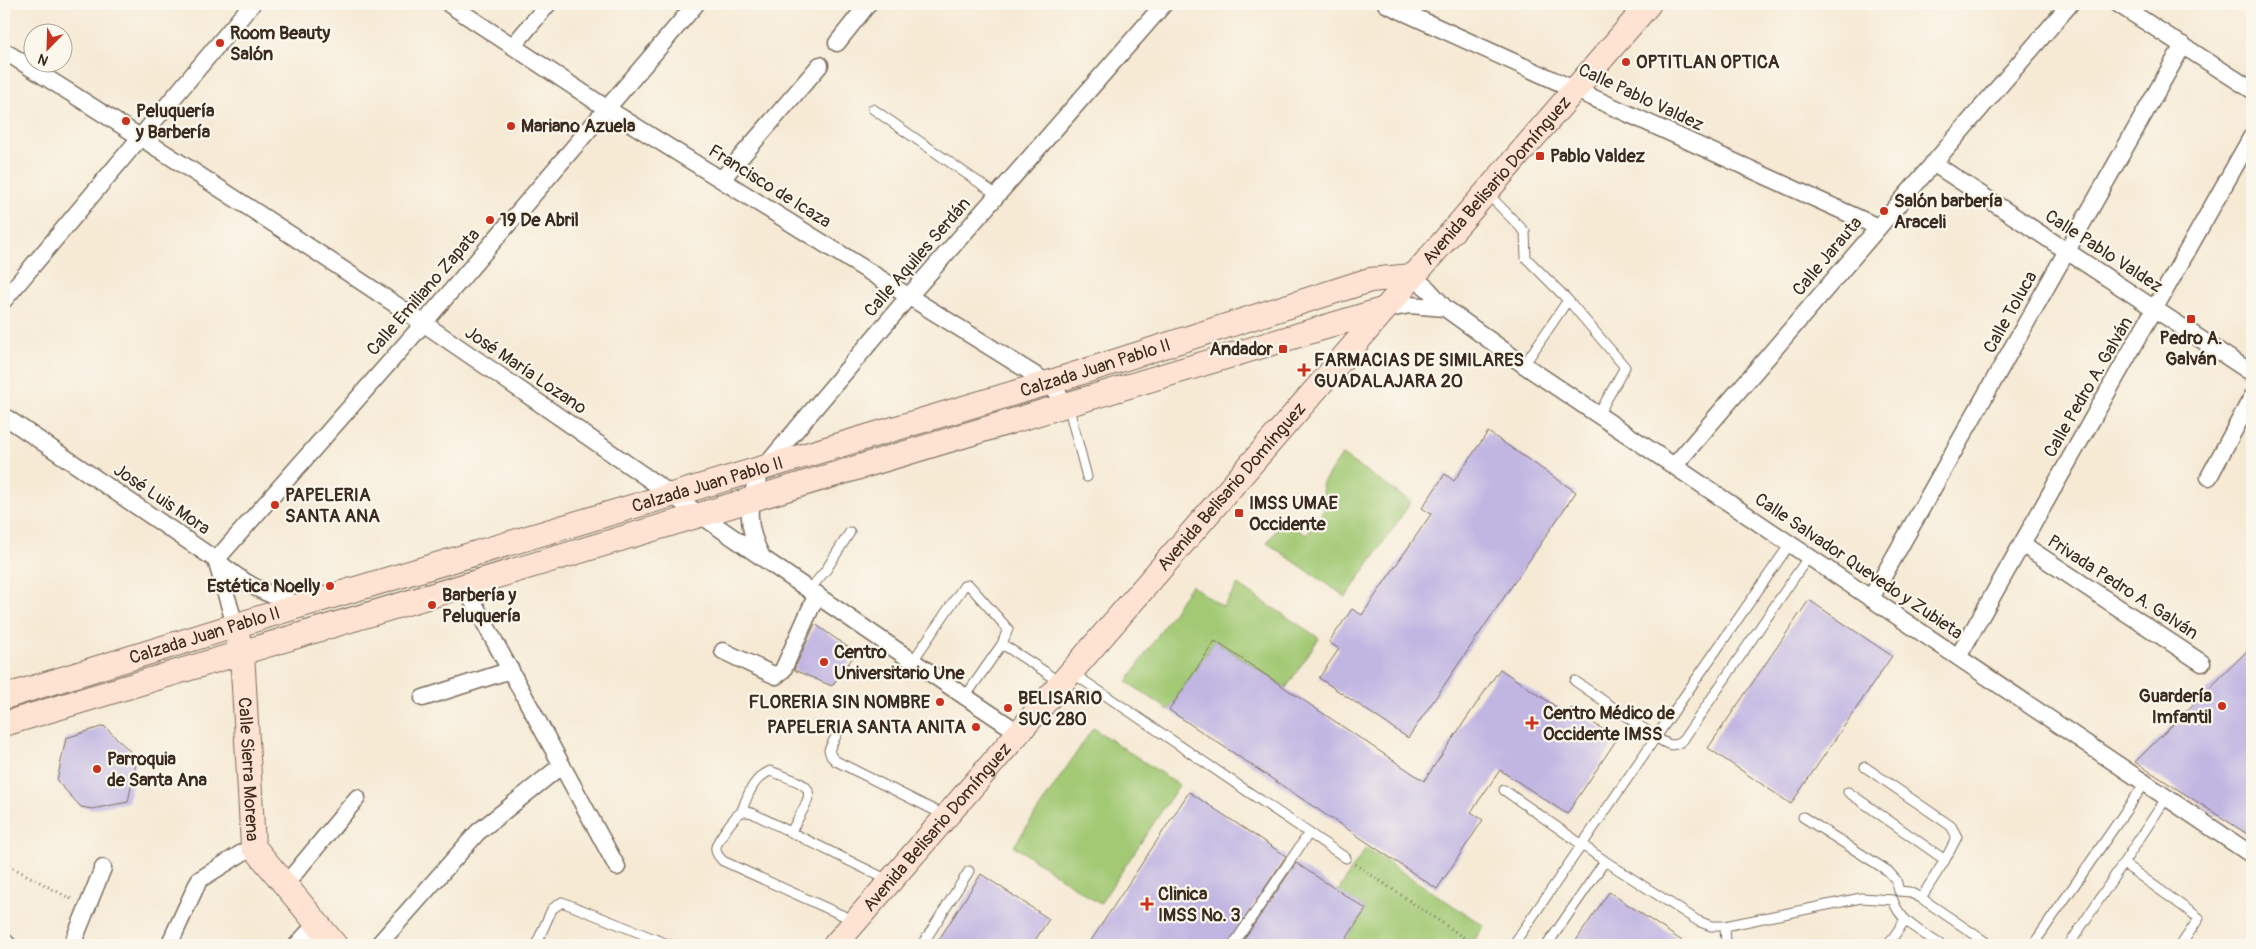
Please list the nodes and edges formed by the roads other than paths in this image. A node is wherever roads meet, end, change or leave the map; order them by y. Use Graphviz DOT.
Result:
graph roads {
  1 [pos="252,4"];
  2 [pos="449,4"];
  3 [pos="548,4"];
  4 [pos="696,4"];
  5 [pos="868,4"];
  6 [pos="1164,4"];
  7 [pos="1386,4"];
  8 [pos="1648,4"];
  9 [pos="2070,4"];
  10 [pos="2118,4"];
  11 [pos="837,43"];
  12 [pos="2183,45"];
  13 [pos="513,46"];
  14 [pos="4,51"];
  15 [pos="820,65"];
  16 [pos="1575,89"];
  17 [pos="2252,90"];
  18 [pos="606,108"];
  19 [pos="873,109"];
  20 [pos="2252,136"];
  21 [pos="141,137"];
  22 [pos="1933,164"];
  23 [pos="722,180"];
  24 [pos="1486,192"];
  25 [pos="997,195"];
  26 [pos="1878,227"];
  27 [pos="2067,250"];
  28 [pos="1412,276"];
  29 [pos="910,295"];
  30 [pos="4,300"];
  31 [pos="1568,300"];
  32 [pos="1445,308"];
  33 [pos="2155,308"];
  34 [pos="1382,310"];
  35 [pos="423,324"];
  36 [pos="1524,365"];
  37 [pos="2252,373"];
  38 [pos="1048,383"];
  39 [pos="2252,396"];
  40 [pos="1068,405"];
  41 [pos="1598,415"];
  42 [pos="4,416"];
  43 [pos="1674,466"];
  44 [pos="763,469"];
  45 [pos="1087,477"];
  46 [pos="2209,477"];
  47 [pos="673,495"];
  48 [pos="750,500"];
  49 [pos="701,514"];
  50 [pos="850,532"];
  51 [pos="1790,544"];
  52 [pos="2022,544"];
  53 [pos="1809,556"];
  54 [pos="762,557"];
  55 [pos="216,560"];
  56 [pos="464,585"];
  57 [pos="814,592"];
  58 [pos="1871,598"];
  59 [pos="302,605"];
  60 [pos="235,625"];
  61 [pos="1002,644"];
  62 [pos="723,651"];
  63 [pos="242,652"];
  64 [pos="1958,657"];
  65 [pos="912,662"];
  66 [pos="2202,663"];
  67 [pos="510,670"];
  68 [pos="1066,678"];
  69 [pos="1575,681"];
  70 [pos="4,697"];
  71 [pos="965,697"];
  72 [pos="423,698"];
  73 [pos="4,724"];
  74 [pos="839,730"];
  75 [pos="1018,732"];
  76 [pos="1656,737"];
  77 [pos="562,765"];
  78 [pos="1865,767"];
  79 [pos="2145,783"];
  80 [pos="1504,790"];
  81 [pos="1848,792"];
  82 [pos="357,798"];
  83 [pos="2167,798"];
  84 [pos="741,813"];
  85 [pos="946,816"];
  86 [pos="1804,817"];
  87 [pos="791,832"];
  88 [pos="1309,833"];
  89 [pos="1582,843"];
  90 [pos="253,846"];
  91 [pos="2252,854"];
  92 [pos="1346,858"];
  93 [pos="1945,860"];
  94 [pos="1605,861"];
  95 [pos="2124,864"];
  96 [pos="103,868"];
  97 [pos="617,868"];
  98 [pos="969,871"];
  99 [pos="890,881"];
  100 [pos="285,885"];
  101 [pos="1900,891"];
  102 [pos="1920,898"];
  103 [pos="1893,900"];
  104 [pos="1905,920"];
  105 [pos="855,921"];
  106 [pos="317,923"];
  107 [pos="1725,926"];
  108 [pos="72,945"];
  109 [pos="169,945"];
  110 [pos="297,945"];
  111 [pos="335,945"];
  112 [pos="378,945"];
  113 [pos="536,945"];
  114 [pos="670,945"];
  115 [pos="834,945"];
  116 [pos="922,945"];
  117 [pos="1233,945"];
  118 [pos="1513,945"];
  119 [pos="1547,945"];
  120 [pos="1726,945"];
  121 [pos="1888,945"];
  122 [pos="1941,945"];
  123 [pos="1990,945"];
  124 [pos="2033,945"];
  125 [pos="2069,945"];
  126 [pos="2181,945"];
  1 -- 21 [label="street"];
  2 -- 13 [label="street, Francisco de Icaza"];
  3 -- 13 [label="street"];
  4 -- 18 [label="street, Calle Emiliano Zapata"];
  5 -- 11 [label="street"];
  6 -- 25 [label="street, Calle Aquiles Serdán"];
  7 -- 16 [label="street, Calle Pablo Valdez"];
  8 -- 16 [label="main road, Avenida Belisario Domínguez"];
  9 -- 22 [label="street, Calle Jarauta"];
  10 -- 12 [label="street"];
  12 -- 17 [label="street"];
  12 -- 27 [label="street, Calle Toluca"];
  13 -- 18 [label="street, Francisco de Icaza"];
  14 -- 21 [label="street, José María Lozano"];
  15 -- 23 [label="street"];
  16 -- 24 [label="main road, Avenida Belisario Domínguez"];
  16 -- 26 [label="street, Calle Pablo Valdez"];
  18 -- 23 [label="street, Francisco de Icaza"];
  18 -- 35 [label="street, Calle Emiliano Zapata"];
  19 -- 25 [label="lane"];
  20 -- 33 [label="street, Calle Pedro A. Galván"];
  21 -- 30 [label="street"];
  21 -- 35 [label="street, José María Lozano"];
  22 -- 26 [label="street, Calle Jarauta"];
  22 -- 27 [label="street, Calle Pablo Valdez"];
  23 -- 29 [label="street, Francisco de Icaza"];
  24 -- 28 [label="main road, Avenida Belisario Domínguez"];
  24 -- 31 [label="lane"];
  25 -- 29 [label="street, Calle Aquiles Serdán"];
  26 -- 43 [label="street, Calle Jarauta"];
  27 -- 33 [label="street, Calle Pablo Valdez"];
  27 -- 58 [label="street, Calle Toluca"];
  28 -- 32 [label="street, Calle Salvador Quevedo y Zubieta"];
  28 -- 34 [label="main road, Avenida Belisario Domínguez"];
  28 -- 38 [label="main road, Calzada Juan Pablo II"];
  29 -- 38 [label="street, Francisco de Icaza"];
  29 -- 44 [label="street, Calle Aquiles Serdán"];
  31 -- 36 [label="lane"];
  31 -- 41 [label="lane"];
  32 -- 34 [label="street"];
  32 -- 36 [label="street, Calle Salvador Quevedo y Zubieta"];
  33 -- 37 [label="street, Calle Pablo Valdez"];
  33 -- 52 [label="street, Calle Pedro A. Galván"];
  34 -- 40 [label="main road, Calzada Juan Pablo II"];
  34 -- 68 [label="main road, Avenida Belisario Domínguez"];
  35 -- 47 [label="street, José María Lozano"];
  35 -- 55 [label="street, Calle Emiliano Zapata"];
  36 -- 41 [label="street, Calle Salvador Quevedo y Zubieta"];
  38 -- 40 [label="street, Francisco de Icaza"];
  38 -- 44 [label="main road, Calzada Juan Pablo II"];
  39 -- 46 [label="street"];
  40 -- 45 [label="lane"];
  40 -- 48 [label="main road, Calzada Juan Pablo II"];
  41 -- 43 [label="street, Calle Salvador Quevedo y Zubieta"];
  42 -- 55 [label="street, José Luis Mora"];
  43 -- 51 [label="street, Calle Salvador Quevedo y Zubieta"];
  44 -- 47 [label="main road, Calzada Juan Pablo II"];
  44 -- 48 [label="street, Calle Aquiles Serdán"];
  47 -- 49 [label="street, José María Lozano"];
  47 -- 59 [label="main road, Calzada Juan Pablo II"];
  48 -- 49 [label="main road, Calzada Juan Pablo II"];
  48 -- 54 [label="street, Calle Aquiles Serdán"];
  49 -- 54 [label="street, José María Lozano"];
  49 -- 56 [label="main road, Calzada Juan Pablo II"];
  50 -- 57 [label="lane"];
  51 -- 53 [label="street, Calle Salvador Quevedo y Zubieta"];
  51 -- 76 [label="lane"];
  52 -- 64 [label="street, Calle Pedro A. Galván"];
  52 -- 66 [label="street, Privada Pedro A. Galván"];
  53 -- 58 [label="street, Calle Salvador Quevedo y Zubieta"];
  53 -- 76 [label="lane"];
  54 -- 57 [label="street, José María Lozano"];
  55 -- 59 [label="street, José Luis Mora"];
  55 -- 60 [label="street"];
  56 -- 63 [label="main road, Calzada Juan Pablo II"];
  56 -- 67 [label="street"];
  57 -- 62 [label="street"];
  57 -- 65 [label="street, José María Lozano"];
  58 -- 64 [label="street, Calle Salvador Quevedo y Zubieta"];
  59 -- 60 [label="main road, Calzada Juan Pablo II"];
  60 -- 63 [label="main road, Calle Sierra Morena"];
  60 -- 70 [label="main road, Calzada Juan Pablo II"];
  61 -- 65 [label="lane"];
  61 -- 68 [label="lane"];
  61 -- 71 [label="lane"];
  63 -- 73 [label="main road, Calzada Juan Pablo II"];
  63 -- 90 [label="main road, Calle Sierra Morena"];
  64 -- 79 [label="street, Calle Salvador Quevedo y Zubieta"];
  65 -- 71 [label="street, José María Lozano"];
  67 -- 72 [label="street"];
  67 -- 77 [label="street"];
  68 -- 75 [label="main road, Avenida Belisario Domínguez"];
  68 -- 88 [label="lane"];
  69 -- 76 [label="lane"];
  71 -- 75 [label="street, José María Lozano"];
  74 -- 85 [label="lane"];
  75 -- 85 [label="main road, Avenida Belisario Domínguez"];
  76 -- 89 [label="lane"];
  77 -- 97 [label="street"];
  77 -- 112 [label="street"];
  78 -- 93 [label="lane"];
  79 -- 83 [label="street, Calle Salvador Quevedo y Zubieta"];
  79 -- 124 [label="lane"];
  80 -- 89 [label="lane"];
  81 -- 93 [label="lane"];
  82 -- 100 [label="street"];
  83 -- 91 [label="street, Calle Salvador Quevedo y Zubieta"];
  83 -- 95 [label="lane"];
  84 -- 87 [label="lane"];
  84 -- 87 [label="lane"];
  84 -- 105 [label="lane"];
  85 -- 99 [label="main road, Avenida Belisario Domínguez"];
  86 -- 101 [label="lane"];
  87 -- 99 [label="lane"];
  88 -- 92 [label="lane"];
  88 -- 117 [label="lane"];
  89 -- 94 [label="lane"];
  89 -- 118 [label="lane"];
  90 -- 100 [label="main road, Calle Sierra Morena"];
  90 -- 109 [label="street"];
  93 -- 102 [label="lane"];
  94 -- 107 [label="lane"];
  94 -- 119 [label="lane"];
  95 -- 125 [label="lane"];
  95 -- 126 [label="lane"];
  96 -- 108 [label="street"];
  98 -- 116 [label="lane"];
  99 -- 105 [label="main road, Avenida Belisario Domínguez"];
  100 -- 106 [label="main road, Calle Sierra Morena"];
  101 -- 102 [label="lane"];
  101 -- 103 [label="lane"];
  102 -- 123 [label="lane"];
  103 -- 104 [label="lane"];
  103 -- 107 [label="lane"];
  104 -- 121 [label="lane"];
  104 -- 122 [label="lane"];
  105 -- 115 [label="main road, Avenida Belisario Domínguez"];
  106 -- 110 [label="street"];
  106 -- 111 [label="main road, Calle Sierra Morena"];
  107 -- 120 [label="lane"];
  113 -- 114 [label="lane"];
}
